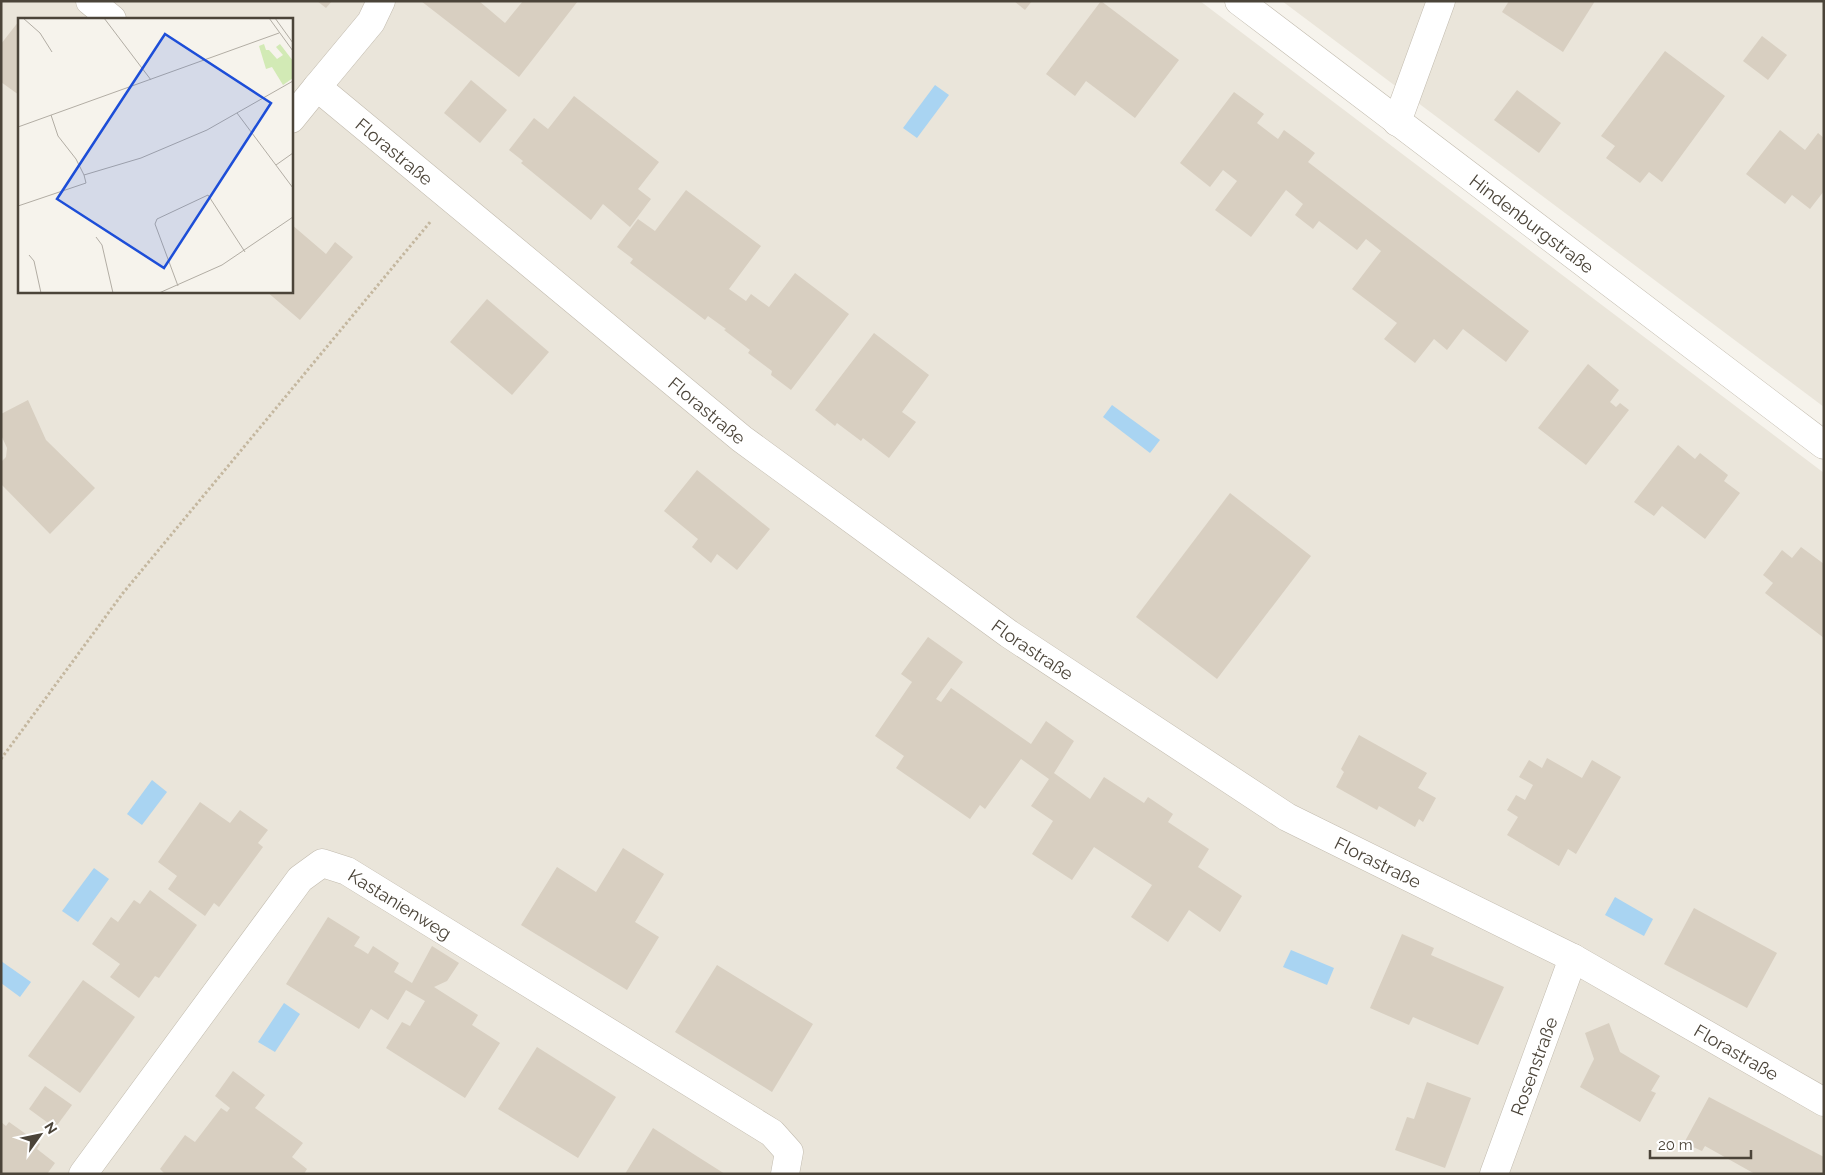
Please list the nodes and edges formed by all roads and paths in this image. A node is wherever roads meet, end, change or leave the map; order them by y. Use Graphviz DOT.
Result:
graph roads {
  1 [pos="90,1"];
  2 [pos="381,1"];
  3 [pos="1239,1"];
  4 [pos="1442,1"];
  5 [pos="111,18"];
  6 [pos="317,87"];
  7 [pos="292,117"];
  8 [pos="1398,122"];
  9 [pos="450,198"];
  10 [pos="1824,445"];
  11 [pos="1,759"];
  12 [pos="1573,958"];
  13 [pos="1824,1102"];
  14 [pos="83,1174"];
  15 [pos="785,1174"];
  16 [pos="1494,1174"];
  1 -- 5 [label="street"];
  2 -- 6 [label="street"];
  3 -- 8 [label="street, Hindenburgstraße"];
  4 -- 8 [label="street"];
  6 -- 7 [label="street"];
  6 -- 9 [label="street, Florastraße"];
  8 -- 10 [label="street, Hindenburgstraße"];
  9 -- 11 [label="path"];
  9 -- 12 [label="street, Florastraße"];
  12 -- 13 [label="street, Florastraße"];
  12 -- 16 [label="street, Rosenstraße"];
  14 -- 15 [label="street, Kastanienweg"];
}
